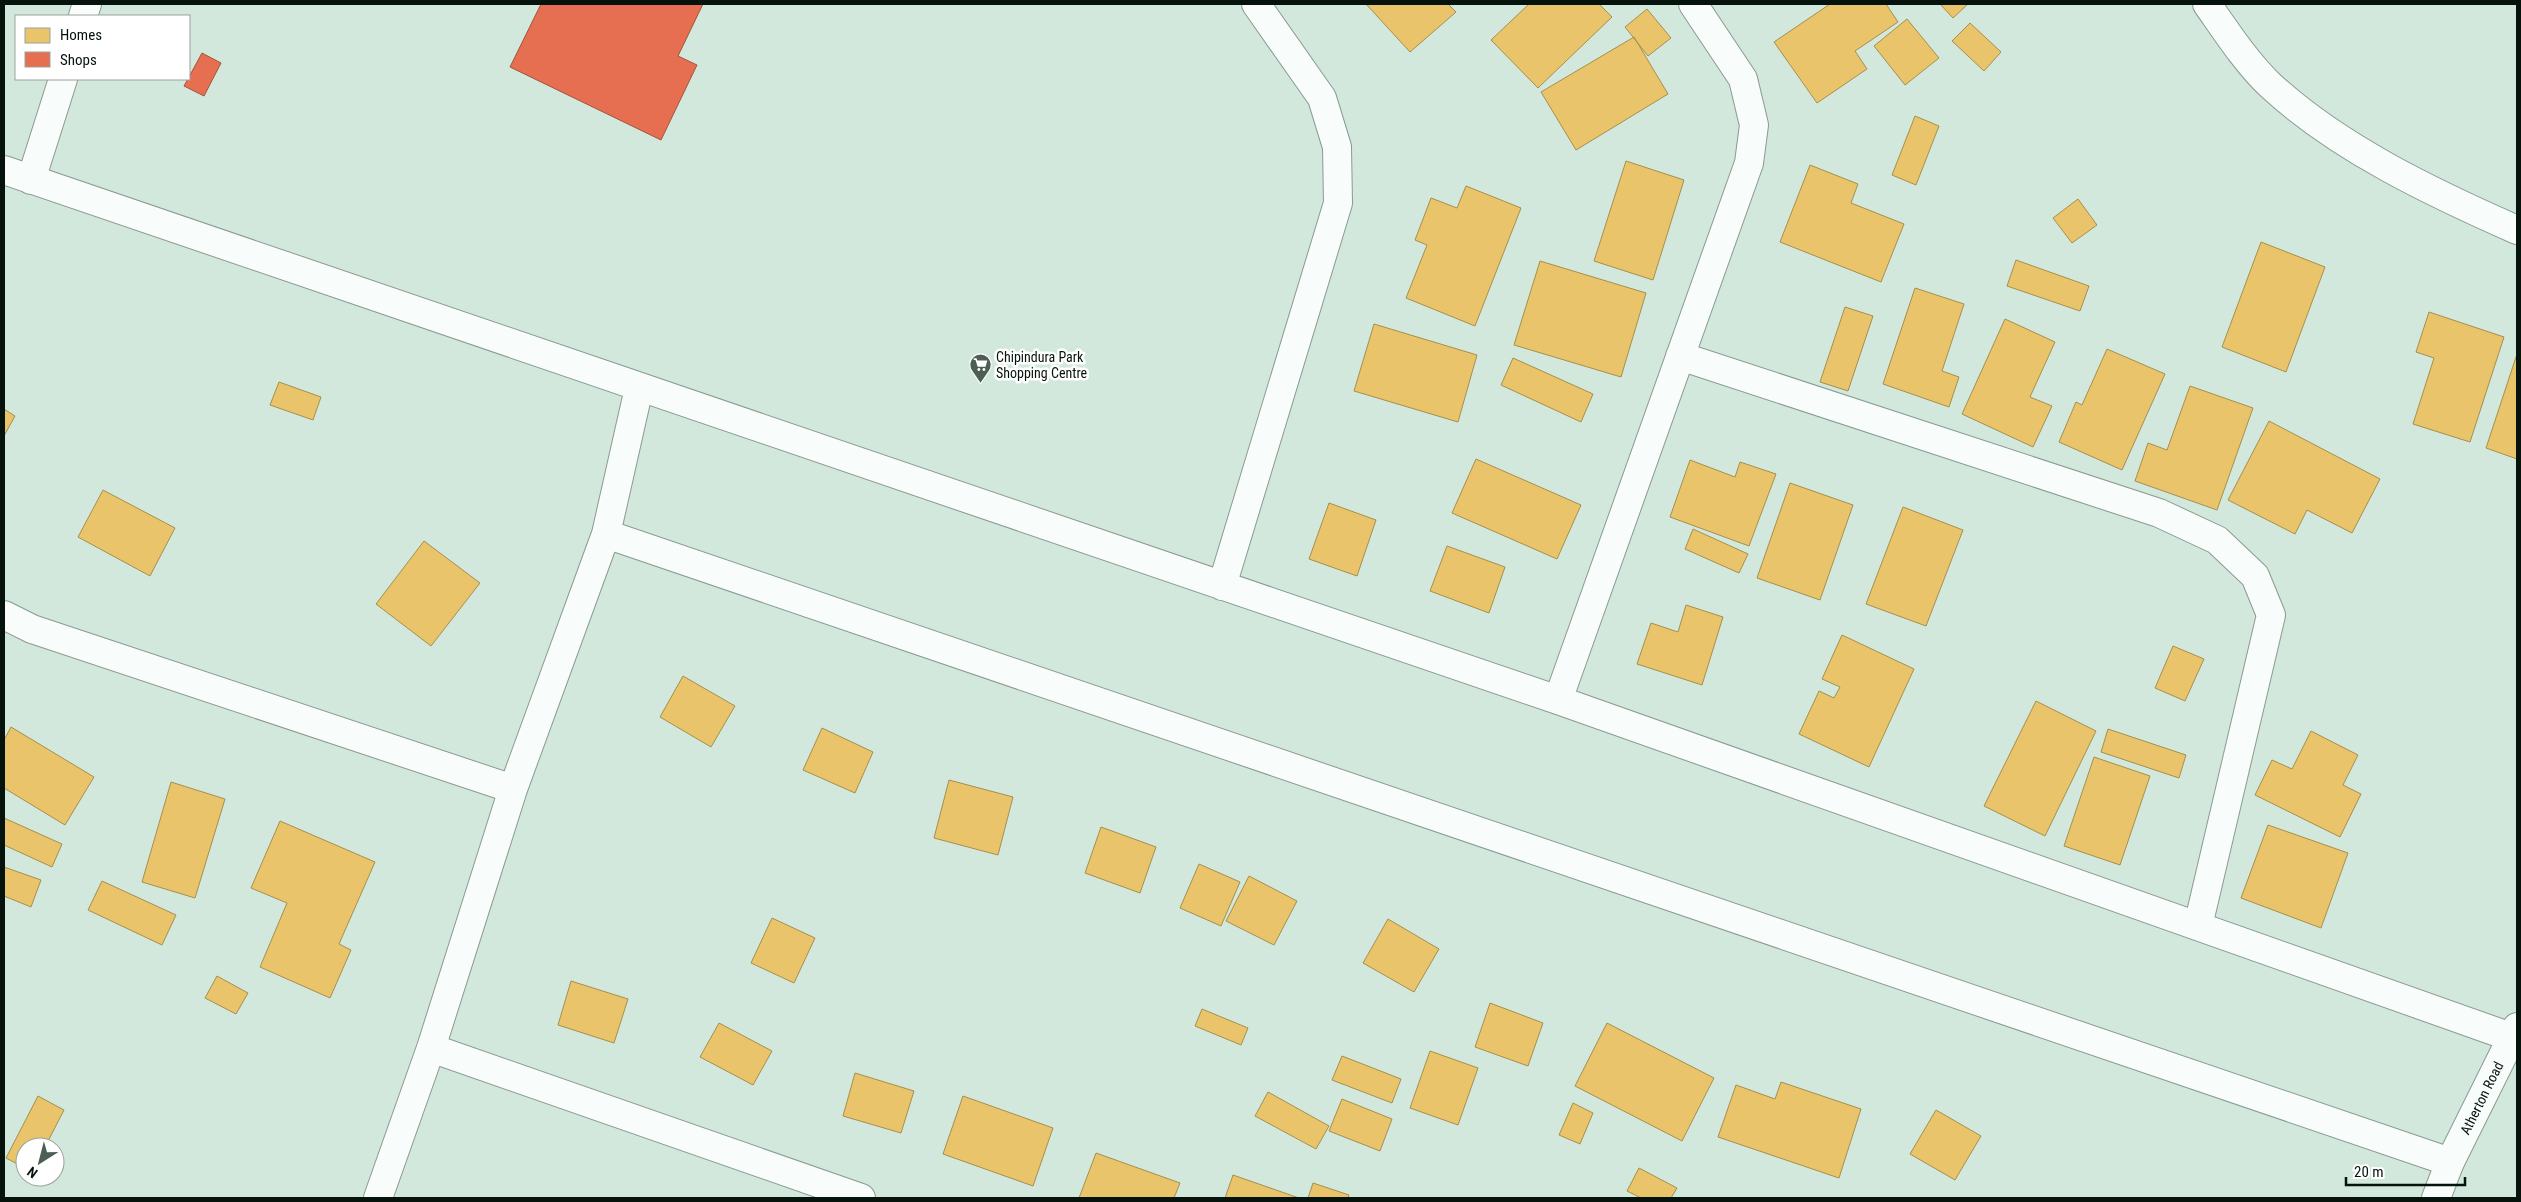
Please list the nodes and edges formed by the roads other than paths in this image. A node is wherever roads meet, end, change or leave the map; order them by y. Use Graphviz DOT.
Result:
graph roads {
  1 [pos="1256,4"];
  2 [pos="1693,4"];
  3 [pos="2207,4"];
  4 [pos="63,80"];
  5 [pos="4,170"];
  6 [pos="31,180"];
  7 [pos="2517,230"];
  8 [pos="1680,356"];
  9 [pos="639,388"];
  10 [pos="606,534"];
  11 [pos="1222,586"];
  12 [pos="4,615"];
  13 [pos="1558,700"];
  14 [pos="513,789"];
  15 [pos="2198,926"];
  16 [pos="2514,1032"];
  17 [pos="431,1048"];
  18 [pos="2450,1162"];
  19 [pos="378,1198"];
  20 [pos="861,1198"];
  21 [pos="2436,1198"];
  1 -- 11 [label="street"];
  2 -- 8 [label="street"];
  3 -- 7 [label="street"];
  4 -- 6 [label="street"];
  5 -- 6 [label="street"];
  6 -- 9 [label="street"];
  8 -- 13 [label="street"];
  8 -- 15 [label="street"];
  9 -- 10 [label="street"];
  9 -- 11 [label="street"];
  10 -- 14 [label="street"];
  10 -- 18 [label="street"];
  11 -- 13 [label="street"];
  12 -- 14 [label="street"];
  13 -- 15 [label="street"];
  14 -- 17 [label="street"];
  15 -- 16 [label="street"];
  16 -- 18 [label="street, Atherton Road"];
  17 -- 19 [label="street"];
  17 -- 20 [label="street"];
  18 -- 21 [label="street, Atherton Road"];
}
